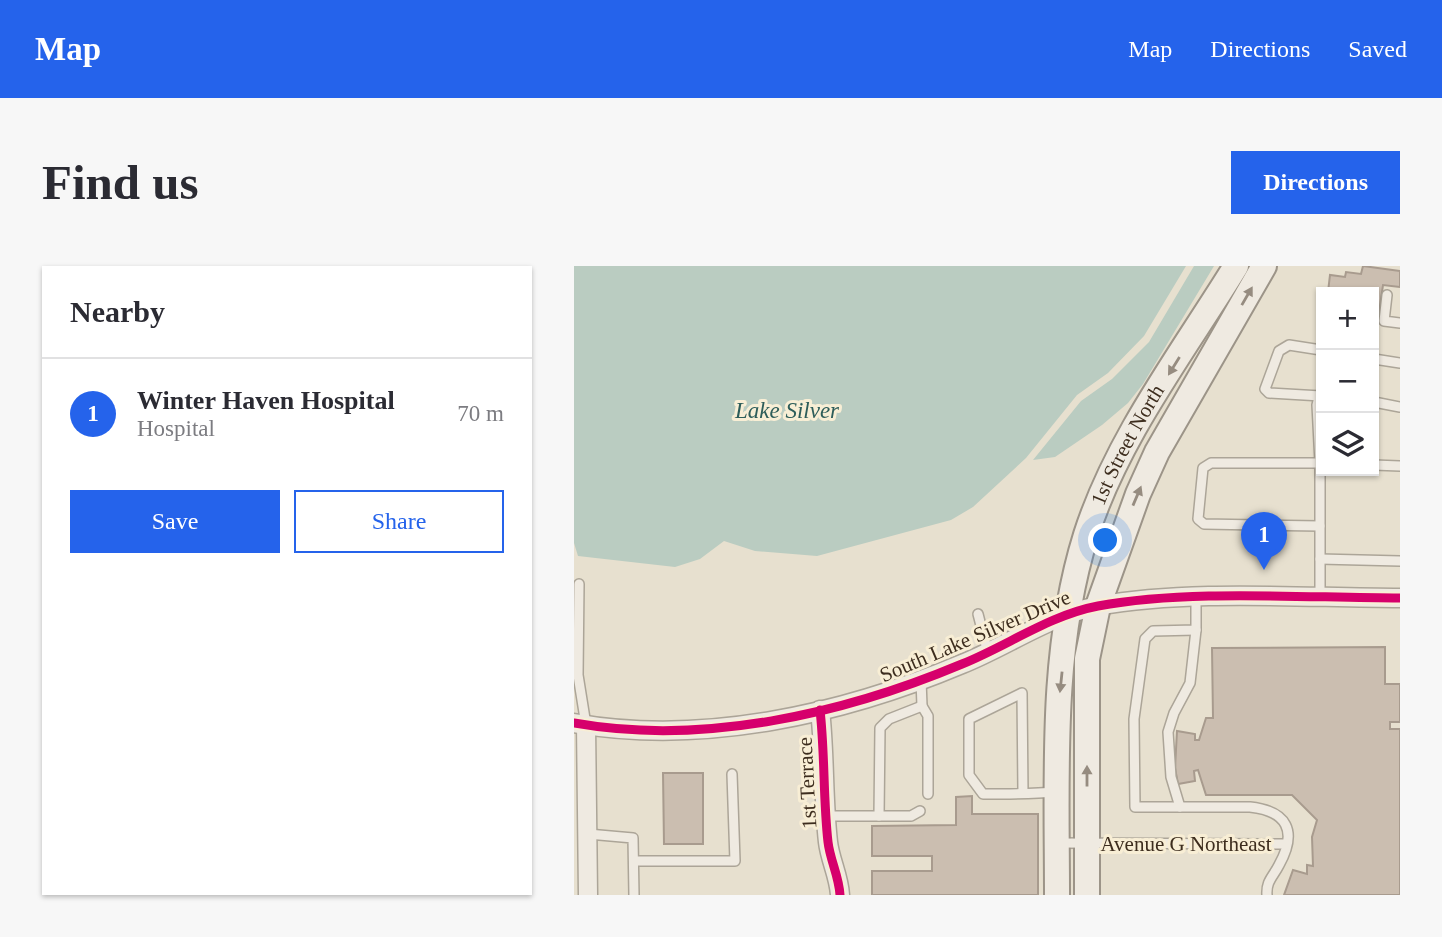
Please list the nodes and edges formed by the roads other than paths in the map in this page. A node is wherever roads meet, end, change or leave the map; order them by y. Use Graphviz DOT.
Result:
graph roads {
  1 [pos="1236,266"];
  2 [pos="1264,266"];
  3 [pos="1387,295"];
  4 [pos="1400,323"];
  5 [pos="1316,349"];
  6 [pos="1379,360"];
  7 [pos="1400,363"];
  8 [pos="1316,397"];
  9 [pos="1379,403"];
  10 [pos="1400,407"];
  11 [pos="1316,463"];
  12 [pos="1379,465"];
  13 [pos="1400,466"];
  14 [pos="1321,476"];
  15 [pos="1320,526"];
  16 [pos="1320,559"];
  17 [pos="1400,561"];
  18 [pos="579,584"];
  19 [pos="1196,598"];
  20 [pos="1320,598"];
  21 [pos="1400,598"];
  22 [pos="1098,606"];
  23 [pos="978,614"];
  24 [pos="1068,614"];
  25 [pos="1196,630"];
  26 [pos="988,653"];
  27 [pos="921,680"];
  28 [pos="922,706"];
  29 [pos="820,710"];
  30 [pos="580,724"];
  31 [pos="732,774"];
  32 [pos="1057,792"];
  33 [pos="1023,793"];
  34 [pos="928,794"];
  35 [pos="1180,807"];
  36 [pos="920,811"];
  37 [pos="827,816"];
  38 [pos="879,816"];
  39 [pos="588,834"];
  40 [pos="1057,843"];
  41 [pos="1086,844"];
  42 [pos="1286,844"];
  43 [pos="634,861"];
  44 [pos="589,895"];
  45 [pos="634,895"];
  46 [pos="840,895"];
  47 [pos="1057,895"];
  48 [pos="1087,895"];
  49 [pos="1266,895"];
  1 -- 24 [label="main road, 1st Street North, one-way"];
  22 -- 2 [label="main road, 1st Street North, one-way"];
  3 -- 4 [label="lane"];
  5 -- 8 [label="lane"];
  6 -- 7 [label="lane"];
  9 -- 10 [label="lane"];
  11 -- 15 [label="lane"];
  12 -- 13 [label="lane"];
  14 -- 15 [label="lane"];
  15 -- 16 [label="lane"];
  16 -- 17 [label="lane"];
  16 -- 20 [label="lane"];
  18 -- 30 [label="lane"];
  19 -- 20 [label="street, South Lake Silver Drive"];
  19 -- 22 [label="street, South Lake Silver Drive"];
  19 -- 25 [label="lane"];
  20 -- 21 [label="street, South Lake Silver Drive"];
  22 -- 24 [label="street, South Lake Silver Drive"];
  41 -- 22 [label="main road, 1st Street North, one-way"];
  23 -- 26 [label="lane"];
  24 -- 26 [label="street, South Lake Silver Drive"];
  24 -- 32 [label="main road, 1st Street North, one-way"];
  25 -- 35 [label="lane"];
  25 -- 35 [label="lane"];
  26 -- 27 [label="street, South Lake Silver Drive"];
  27 -- 28 [label="lane"];
  27 -- 29 [label="street, South Lake Silver Drive"];
  28 -- 34 [label="lane"];
  28 -- 38 [label="lane"];
  29 -- 30 [label="street, South Lake Silver Drive"];
  29 -- 37 [label="street, 1st Terrace"];
  30 -- 39 [label="street"];
  31 -- 43 [label="lane"];
  32 -- 33 [label="lane"];
  32 -- 40 [label="main road, 1st Street North"];
  33 -- 33 [label="lane"];
  35 -- 42 [label="lane"];
  36 -- 38 [label="lane"];
  37 -- 38 [label="lane"];
  37 -- 46 [label="street, 1st Terrace"];
  39 -- 43 [label="lane"];
  39 -- 44 [label="street"];
  40 -- 41 [label="lane, Avenue G Northeast"];
  40 -- 47 [label="main road, 1st Street North"];
  41 -- 42 [label="lane, Avenue G Northeast"];
  41 -- 48 [label="main road, 1st Street North"];
  42 -- 49 [label="lane"];
  43 -- 45 [label="lane"];
}
